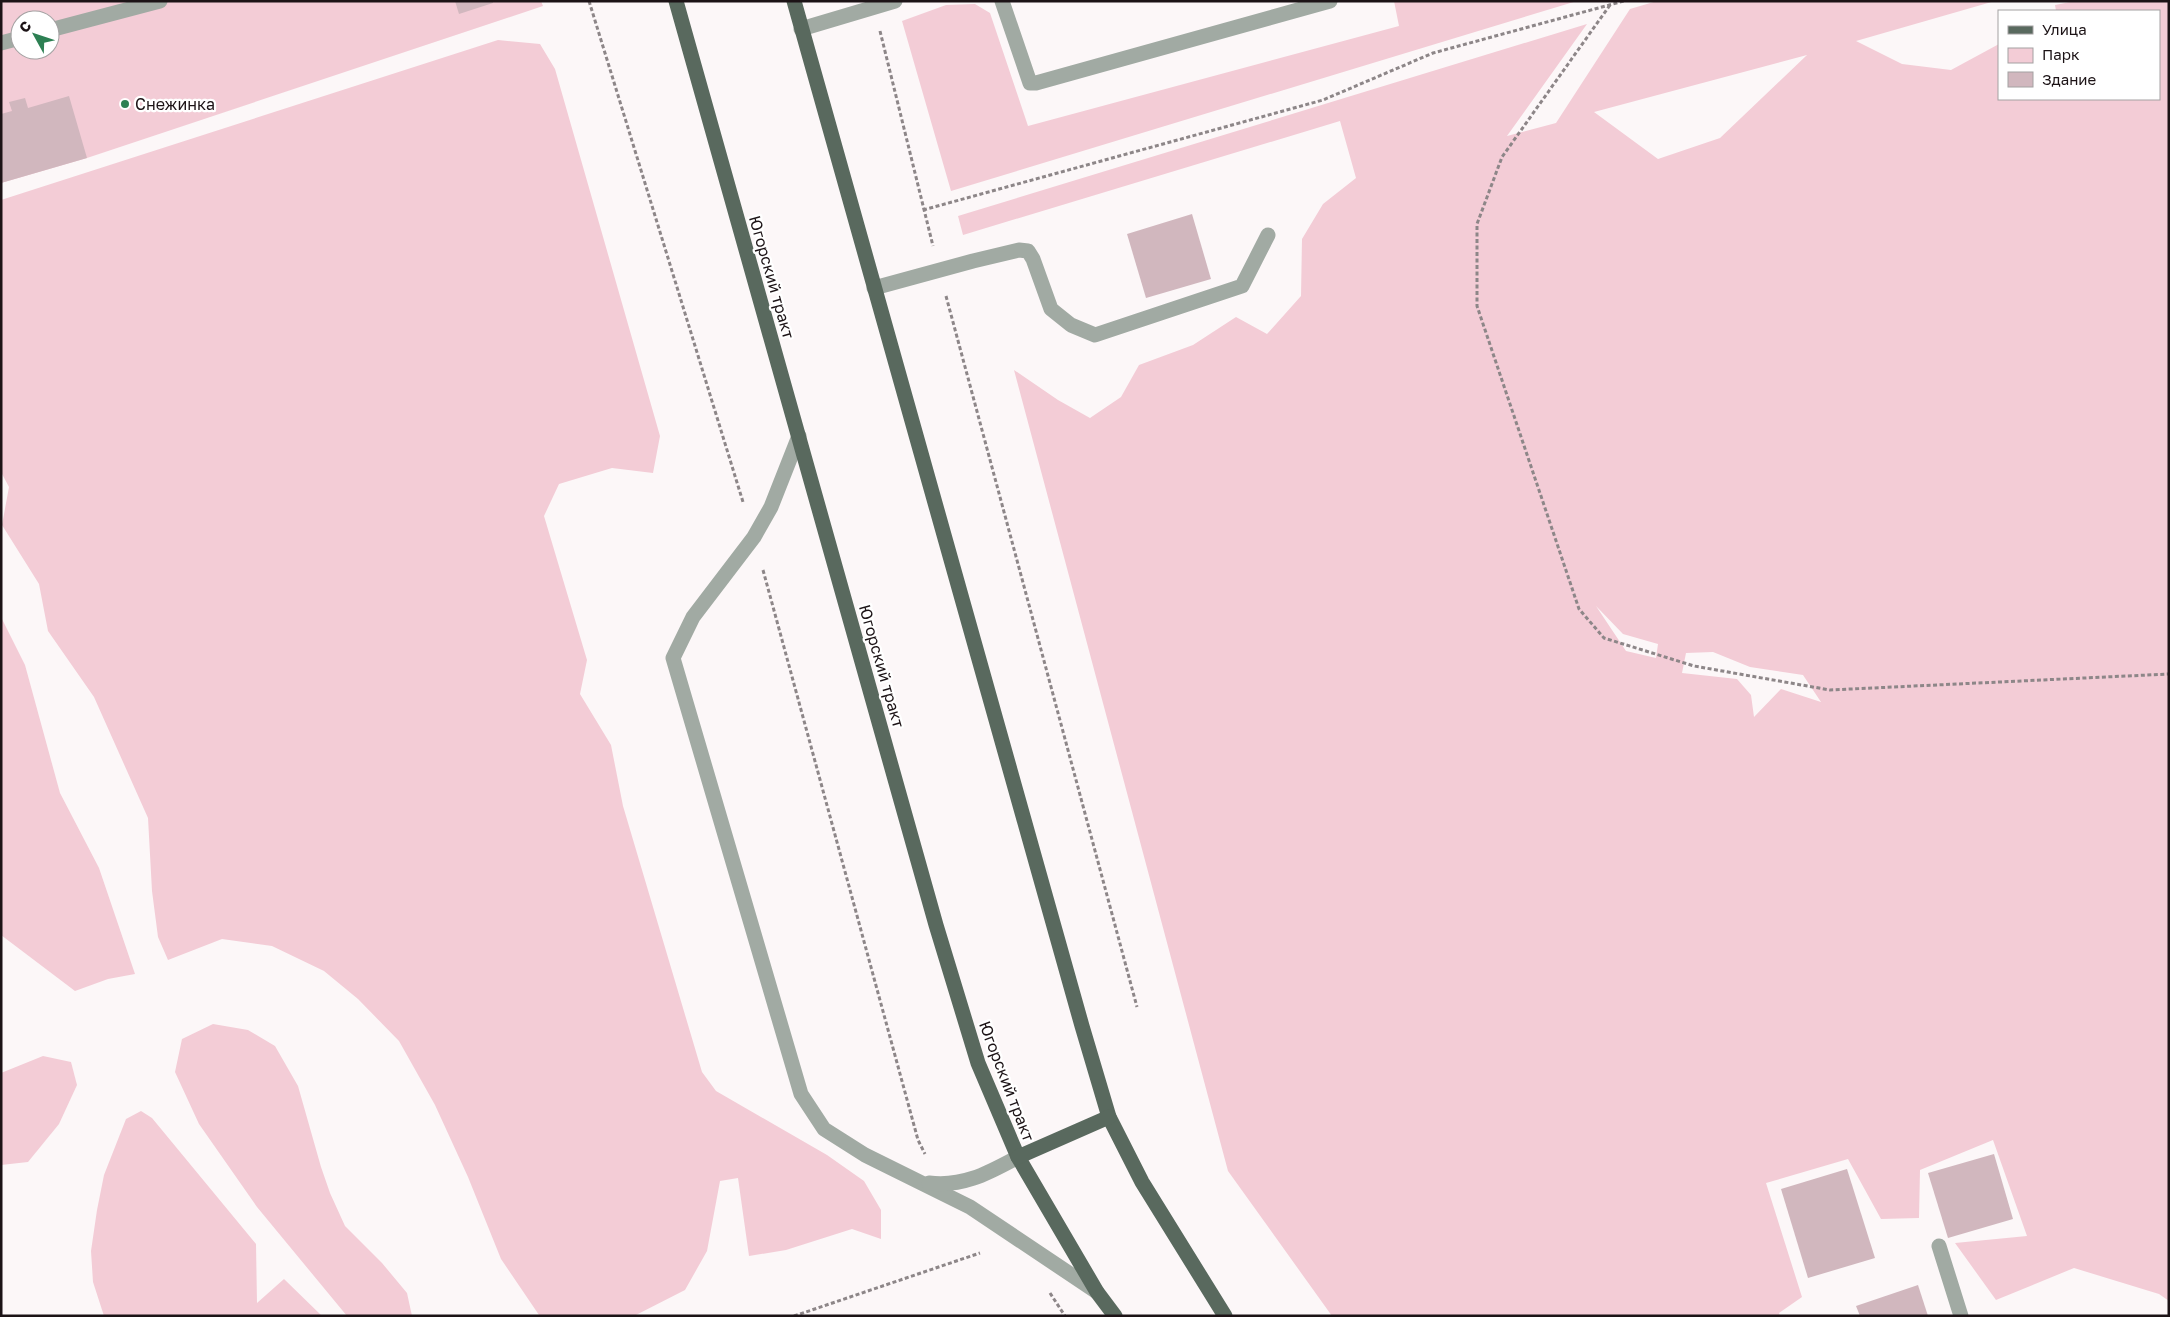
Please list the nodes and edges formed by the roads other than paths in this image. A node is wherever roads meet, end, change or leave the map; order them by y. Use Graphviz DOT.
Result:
graph roads {
  1 [pos="160,1"];
  2 [pos="676,1"];
  3 [pos="794,1"];
  4 [pos="895,1"];
  5 [pos="1002,1"];
  6 [pos="1330,1"];
  7 [pos="60,27"];
  8 [pos="801,30"];
  9 [pos="1268,235"];
  10 [pos="874,288"];
  11 [pos="800,436"];
  12 [pos="1109,1117"];
  13 [pos="1018,1157"];
  14 [pos="917,1181"];
  15 [pos="1939,1246"];
  16 [pos="1097,1292"];
  17 [pos="1115,1316"];
  18 [pos="1225,1316"];
  19 [pos="1961,1316"];
  1 -- 7 [label="lane"];
  2 -- 11 [label="main road, Югорский тракт"];
  3 -- 8 [label="main road"];
  4 -- 8 [label="lane"];
  5 -- 6 [label="lane"];
  8 -- 10 [label="main road"];
  9 -- 10 [label="lane"];
  10 -- 12 [label="main road"];
  11 -- 13 [label="main road, Югорский тракт"];
  11 -- 14 [label="lane"];
  12 -- 13 [label="main road"];
  12 -- 18 [label="main road"];
  13 -- 14 [label="lane"];
  13 -- 16 [label="main road, Югорский тракт"];
  14 -- 16 [label="lane"];
  15 -- 19 [label="lane"];
  16 -- 17 [label="main road, Югорский тракт"];
}
